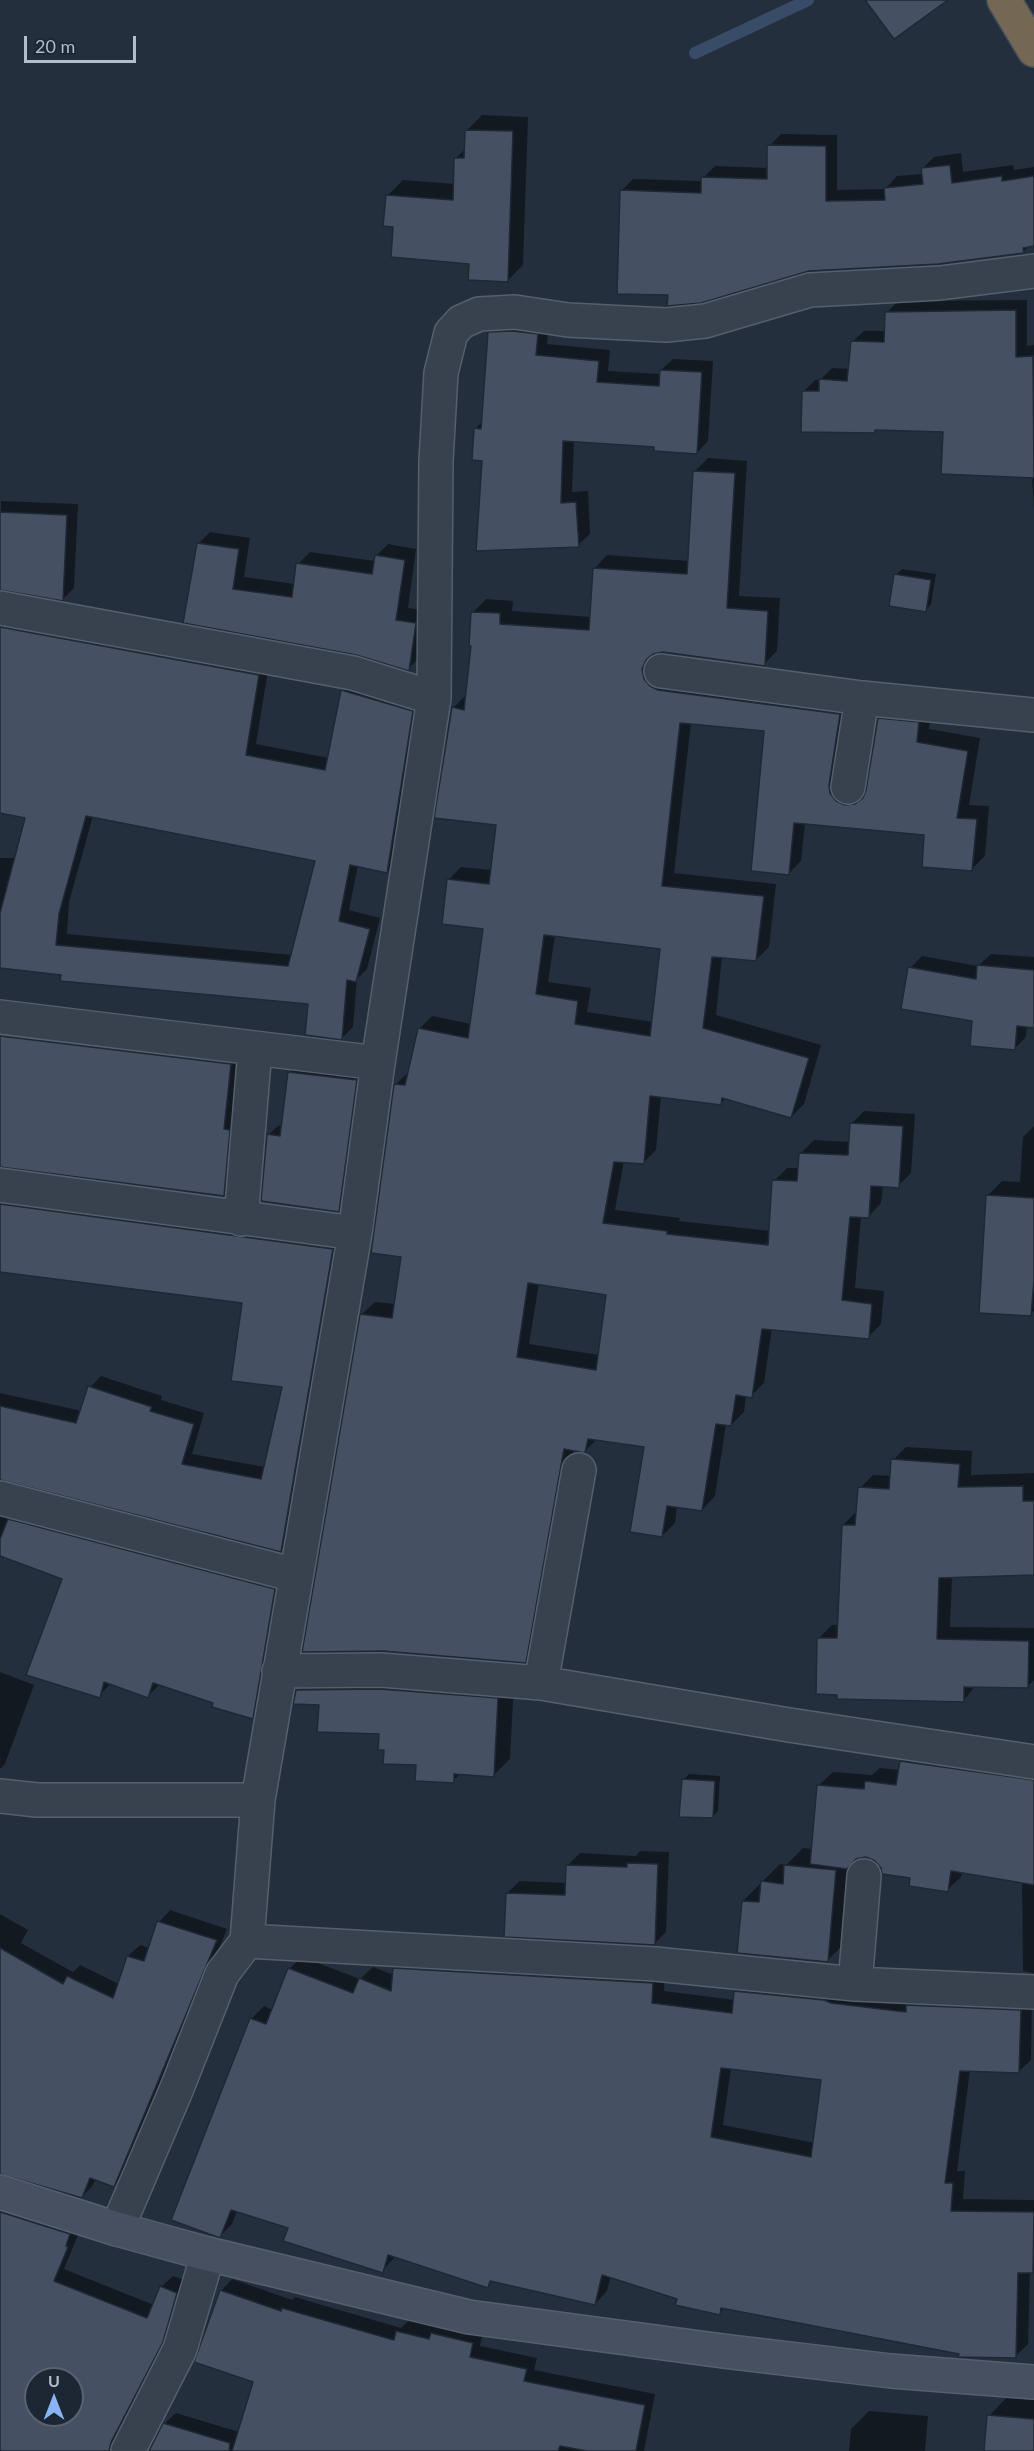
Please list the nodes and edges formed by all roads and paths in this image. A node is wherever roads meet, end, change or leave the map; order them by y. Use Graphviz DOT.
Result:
graph roads {
  1 [pos="1004,0"];
  2 [pos="1033,45"];
  3 [pos="1034,272"];
  4 [pos="0,608"];
  5 [pos="661,671"];
  6 [pos="434,698"];
  7 [pos="862,698"];
  8 [pos="1034,715"];
  9 [pos="848,787"];
  10 [pos="0,1017"];
  11 [pos="255,1049"];
  12 [pos="378,1064"];
  13 [pos="0,1185"];
  14 [pos="241,1219"];
  15 [pos="355,1233"];
  16 [pos="579,1470"];
  17 [pos="0,1498"];
  18 [pos="295,1575"];
  19 [pos="279,1671"];
  20 [pos="542,1683"];
  21 [pos="1034,1762"];
  22 [pos="0,1797"];
  23 [pos="258,1800"];
  24 [pos="864,1876"];
  25 [pos="247,1941"];
  26 [pos="855,1984"];
  27 [pos="1034,1992"];
  28 [pos="0,2192"];
  29 [pos="117,2229"];
  30 [pos="208,2254"];
  31 [pos="1034,2382"];
  32 [pos="128,2451"];
  1 -- 2 [label="highway"];
  3 -- 6 [label="street"];
  4 -- 6 [label="street"];
  5 -- 7 [label="street"];
  6 -- 12 [label="street"];
  7 -- 8 [label="street"];
  7 -- 9 [label="street"];
  10 -- 11 [label="street"];
  11 -- 12 [label="street"];
  11 -- 14 [label="street"];
  12 -- 15 [label="street"];
  13 -- 14 [label="street"];
  14 -- 15 [label="street"];
  15 -- 18 [label="street"];
  16 -- 20 [label="street"];
  17 -- 18 [label="street"];
  18 -- 19 [label="street"];
  19 -- 20 [label="street"];
  19 -- 23 [label="street"];
  20 -- 21 [label="street"];
  22 -- 23 [label="street"];
  23 -- 25 [label="street"];
  24 -- 26 [label="street"];
  25 -- 26 [label="street"];
  25 -- 29 [label="street"];
  26 -- 27 [label="street"];
  28 -- 29 [label="street"];
  29 -- 30 [label="street"];
  30 -- 31 [label="street"];
  30 -- 32 [label="street"];
}
